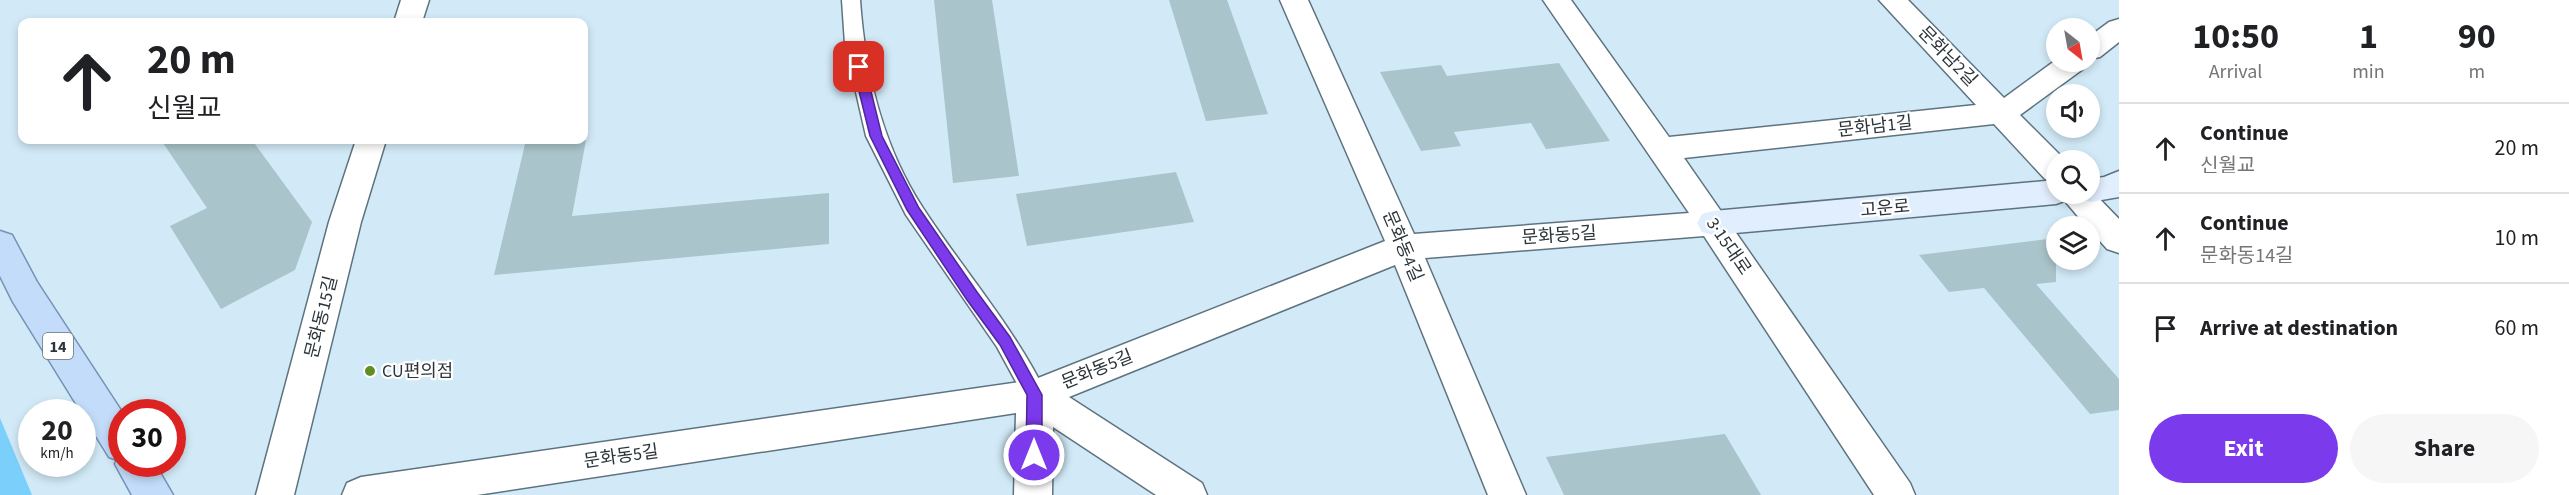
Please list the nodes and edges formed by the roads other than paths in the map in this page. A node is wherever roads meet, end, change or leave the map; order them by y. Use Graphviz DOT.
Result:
graph roads {
  1 [pos="415,0"];
  2 [pos="851,0"];
  3 [pos="1294,0"];
  4 [pos="1557,0"];
  5 [pos="1893,0"];
  6 [pos="409,18"];
  7 [pos="2119,28"];
  8 [pos="2100,42"];
  9 [pos="2059,72"];
  10 [pos="2002,112"];
  11 [pos="370,144"];
  12 [pos="1662,149"];
  13 [pos="2046,160"];
  14 [pos="2119,182"];
  15 [pos="2100,189"];
  16 [pos="2046,193"];
  17 [pos="2085,204"];
  18 [pos="1713,223"];
  19 [pos="2119,240"];
  20 [pos="0,244"];
  21 [pos="1404,247"];
  22 [pos="1035,395"];
  23 [pos="108,422"];
  24 [pos="142,477"];
  25 [pos="154,495"];
  26 [pos="275,495"];
  27 [pos="361,495"];
  28 [pos="1034,495"];
  29 [pos="1188,495"];
  30 [pos="1507,495"];
  31 [pos="1896,495"];
  1 -- 6 [label="street"];
  2 -- 22 [label="lane"];
  3 -- 21 [label="street, 문화동4길"];
  4 -- 12 [label="street, 3·15대로"];
  5 -- 10 [label="street, 문화남2길"];
  7 -- 8 [label="street"];
  9 -- 10 [label="street, 문화남1길"];
  10 -- 12 [label="street, 문화남1길"];
  10 -- 13 [label="street, 문화남2길"];
  11 -- 26 [label="street, 문화동15길"];
  12 -- 18 [label="street, 3·15대로"];
  14 -- 15 [label="main road"];
  16 -- 18 [label="main road, 고운로"];
  17 -- 19 [label="street"];
  18 -- 21 [label="street, 문화동5길"];
  18 -- 31 [label="street, 3·15대로"];
  20 -- 23 [label="main road, 14"];
  21 -- 22 [label="street, 문화동5길"];
  21 -- 30 [label="street, 문화동4길"];
  22 -- 27 [label="street, 문화동5길"];
  22 -- 28 [label="street"];
  22 -- 29 [label="street"];
  24 -- 25 [label="main road"];
}
